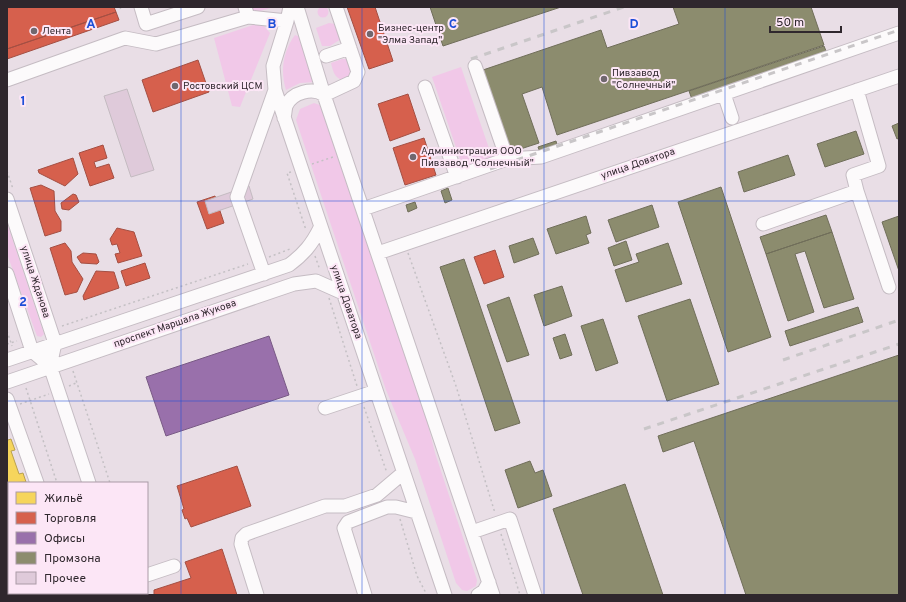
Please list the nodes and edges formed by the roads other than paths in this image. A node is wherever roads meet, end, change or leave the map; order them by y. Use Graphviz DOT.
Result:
graph roads {
  1 [pos="140,7"];
  2 [pos="198,7"];
  3 [pos="290,7"];
  4 [pos="297,7"];
  5 [pos="336,7"];
  6 [pos="246,12"];
  7 [pos="287,21"];
  8 [pos="899,33"];
  9 [pos="350,48"];
  10 [pos="326,56"];
  11 [pos="475,66"];
  12 [pos="899,76"];
  13 [pos="7,80"];
  14 [pos="425,87"];
  15 [pos="275,90"];
  16 [pos="857,90"];
  17 [pos="724,94"];
  18 [pos="324,95"];
  19 [pos="284,118"];
  20 [pos="732,118"];
  21 [pos="507,159"];
  22 [pos="457,177"];
  23 [pos="857,191"];
  24 [pos="7,199"];
  25 [pos="363,208"];
  26 [pos="763,224"];
  27 [pos="320,228"];
  28 [pos="378,253"];
  29 [pos="7,274"];
  30 [pos="264,274"];
  31 [pos="889,287"];
  32 [pos="343,292"];
  33 [pos="55,343"];
  34 [pos="32,351"];
  35 [pos="11,359"];
  36 [pos="50,366"];
  37 [pos="7,382"];
  38 [pos="376,391"];
  39 [pos="9,403"];
  40 [pos="325,408"];
  41 [pos="403,473"];
  42 [pos="37,482"];
  43 [pos="89,482"];
  44 [pos="416,512"];
  45 [pos="472,532"];
  46 [pos="174,566"];
  47 [pos="148,575"];
  48 [pos="488,582"];
  49 [pos="257,595"];
  50 [pos="365,595"];
  51 [pos="446,595"];
  52 [pos="478,595"];
  53 [pos="493,595"];
  54 [pos="535,595"];
  1 -- 2 [label="street"];
  3 -- 7 [label="street, улица Доватора"];
  4 -- 18 [label="street"];
  5 -- 9 [label="street"];
  6 -- 7 [label="street"];
  6 -- 13 [label="street"];
  7 -- 15 [label="street, улица Доватора"];
  8 -- 17 [label="street"];
  9 -- 10 [label="street"];
  9 -- 18 [label="street"];
  11 -- 21 [label="street"];
  12 -- 16 [label="street, улица Доватора"];
  14 -- 22 [label="street"];
  15 -- 19 [label="street, улица Доватора"];
  15 -- 30 [label="street"];
  16 -- 23 [label="street"];
  16 -- 28 [label="street, улица Доватора"];
  17 -- 20 [label="street"];
  17 -- 21 [label="street"];
  18 -- 19 [label="street"];
  18 -- 25 [label="street"];
  19 -- 27 [label="street, улица Доватора"];
  21 -- 22 [label="street"];
  22 -- 25 [label="street"];
  23 -- 26 [label="street"];
  23 -- 31 [label="street"];
  24 -- 33 [label="street, улица Жданова"];
  25 -- 28 [label="street"];
  27 -- 30 [label="street, проспект Маршала Жукова"];
  27 -- 32 [label="street, улица Доватора"];
  28 -- 45 [label="street"];
  29 -- 34 [label="street"];
  30 -- 33 [label="street, проспект Маршала Жукова"];
  32 -- 36 [label="street, проспект Маршала Жукова"];
  32 -- 38 [label="street, улица Доватора"];
  33 -- 34 [label="street, проспект Маршала Жукова"];
  33 -- 36 [label="street"];
  34 -- 35 [label="street, проспект Маршала Жукова"];
  34 -- 36 [label="street"];
  36 -- 37 [label="street, проспект Маршала Жукова"];
  36 -- 43 [label="street"];
  38 -- 40 [label="street"];
  38 -- 41 [label="street, улица Доватора"];
  39 -- 42 [label="street"];
  41 -- 44 [label="street, улица Доватора"];
  41 -- 49 [label="street"];
  44 -- 50 [label="street"];
  44 -- 51 [label="street, улица Доватора"];
  45 -- 48 [label="street"];
  45 -- 54 [label="street"];
  46 -- 47 [label="street"];
  48 -- 52 [label="street"];
  48 -- 53 [label="street"];
}
